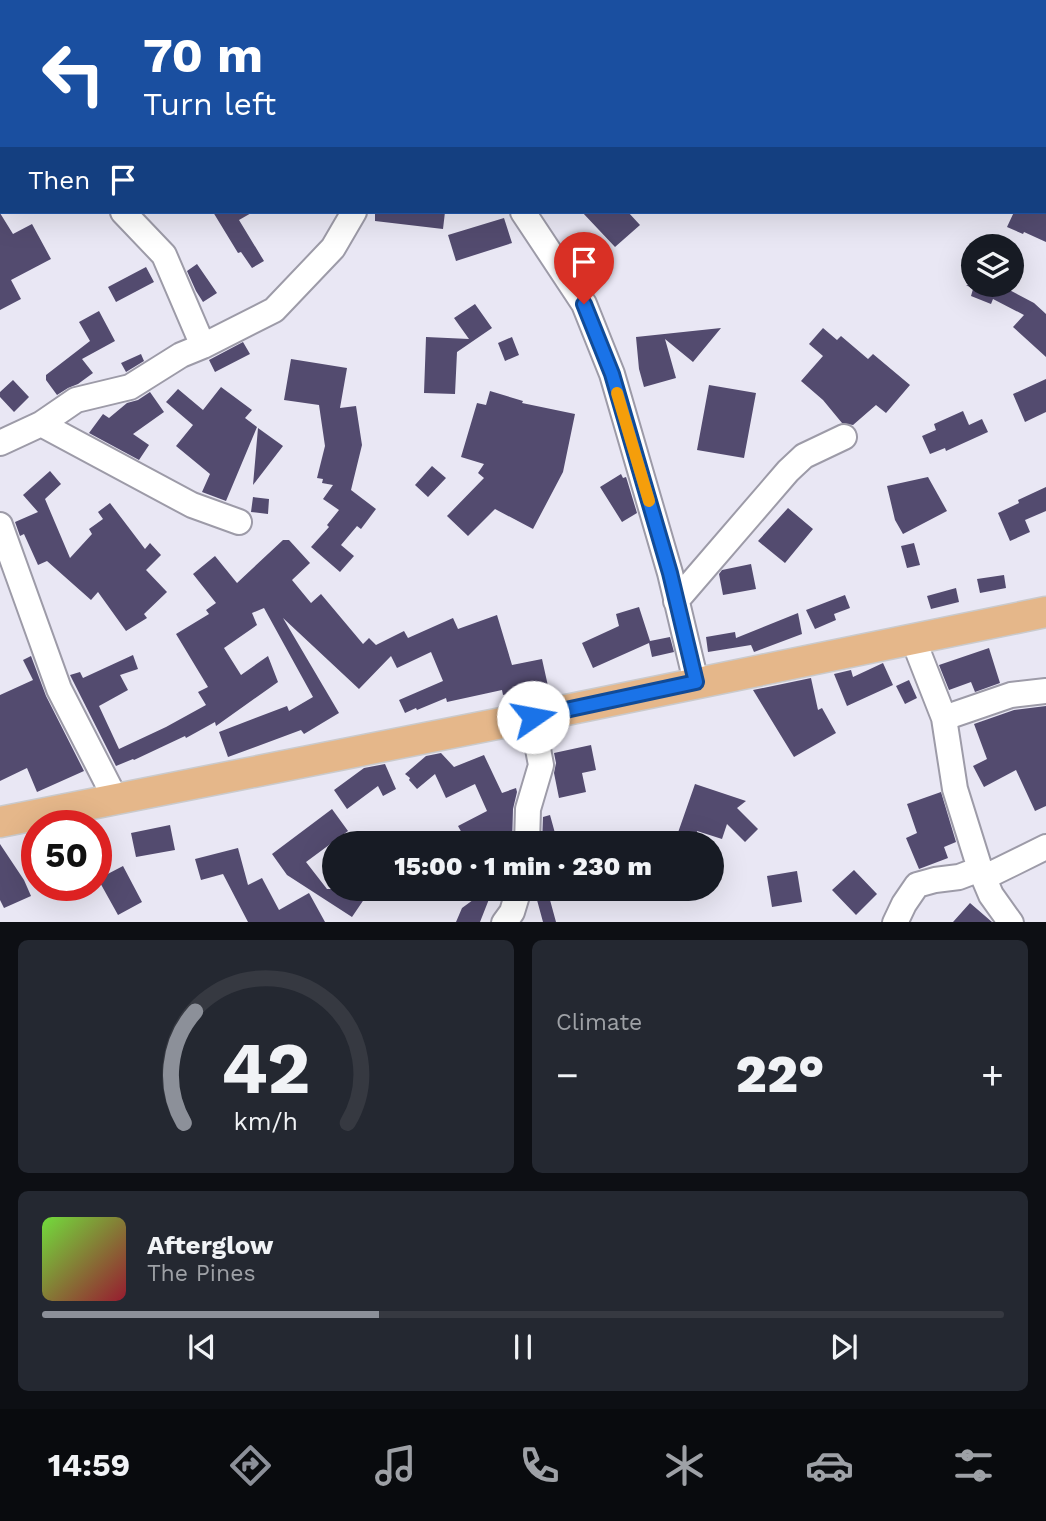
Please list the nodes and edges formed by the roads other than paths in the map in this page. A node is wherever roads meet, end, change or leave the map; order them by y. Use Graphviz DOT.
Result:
graph roads {
  1 [pos="125,214"];
  2 [pos="353,214"];
  3 [pos="524,214"];
  4 [pos="203,346"];
  5 [pos="41,424"];
  6 [pos="844,437"];
  7 [pos="0,443"];
  8 [pos="239,522"];
  9 [pos="0,525"];
  10 [pos="676,601"];
  11 [pos="1046,612"];
  12 [pos="913,639"];
  13 [pos="696,682"];
  14 [pos="1046,691"];
  15 [pos="533,717"];
  16 [pos="944,718"];
  17 [pos="115,798"];
  18 [pos="0,822"];
  19 [pos="527,831"];
  20 [pos="1046,847"];
  21 [pos="982,873"];
  22 [pos="515,901"];
  23 [pos="505,922"];
  24 [pos="895,922"];
  25 [pos="1011,922"];
  1 -- 4 [label="street"];
  2 -- 4 [label="street"];
  3 -- 10 [label="street"];
  4 -- 5 [label="street"];
  5 -- 7 [label="street"];
  5 -- 8 [label="street"];
  6 -- 10 [label="street"];
  9 -- 17 [label="street"];
  10 -- 13 [label="street"];
  11 -- 12 [label="main road"];
  12 -- 13 [label="main road"];
  12 -- 16 [label="street"];
  13 -- 15 [label="main road"];
  14 -- 16 [label="street"];
  15 -- 17 [label="main road"];
  15 -- 19 [label="street"];
  16 -- 21 [label="street"];
  17 -- 18 [label="main road"];
  20 -- 21 [label="street"];
  21 -- 24 [label="street"];
  21 -- 25 [label="street"];
  22 -- 23 [label="street"];
}
